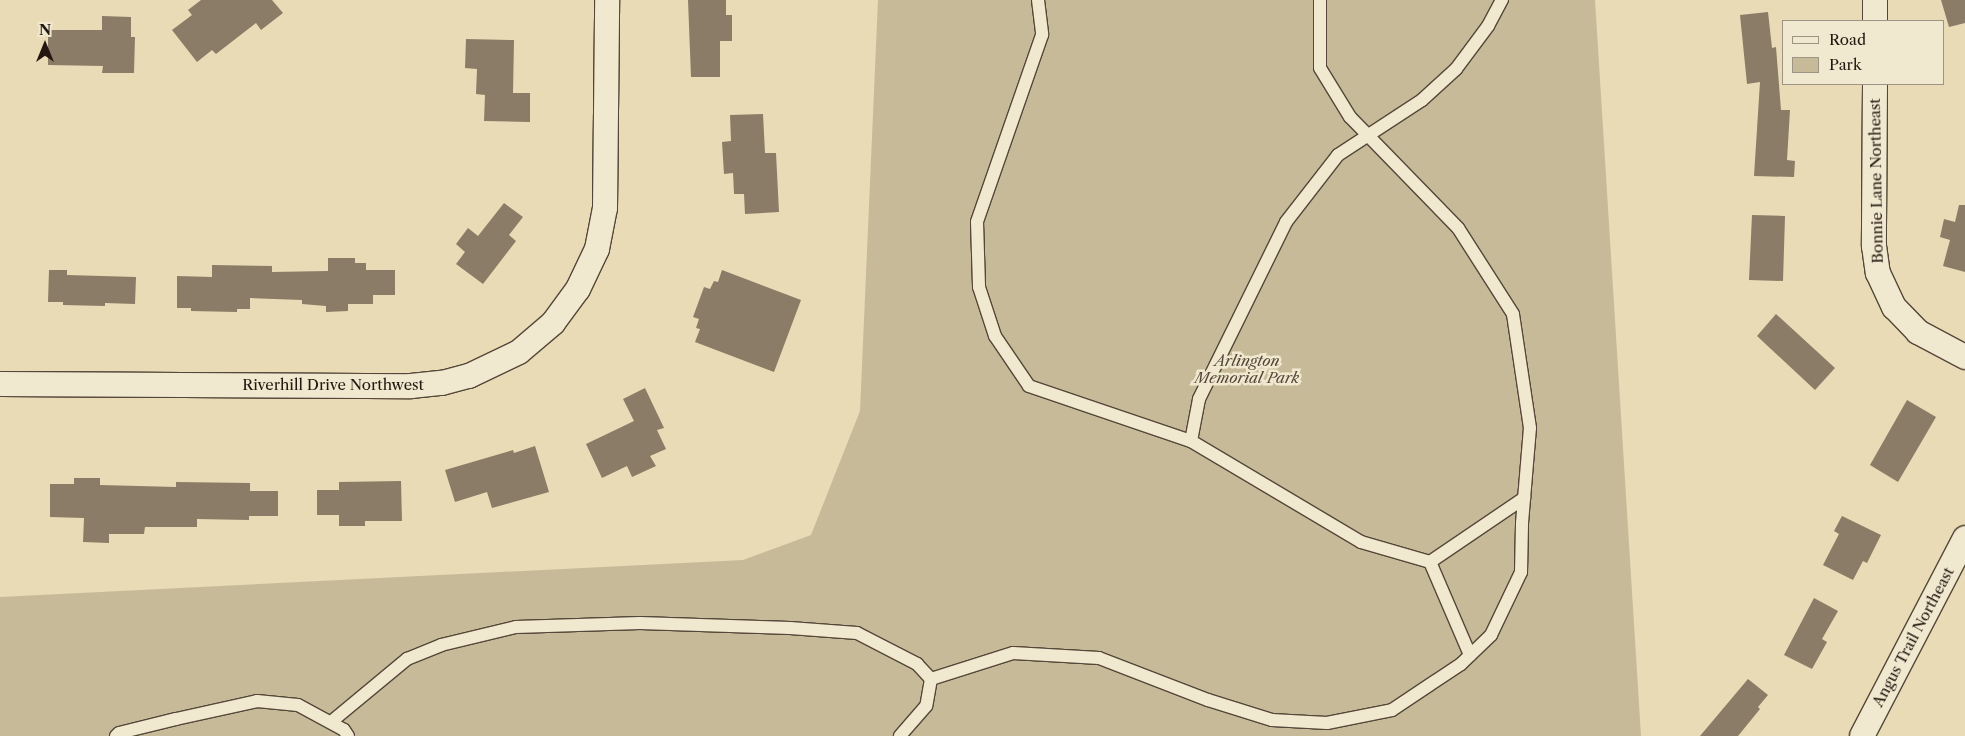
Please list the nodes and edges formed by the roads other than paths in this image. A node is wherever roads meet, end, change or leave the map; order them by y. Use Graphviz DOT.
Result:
graph roads {
  1 [pos="607,0"];
  2 [pos="1038,0"];
  3 [pos="1320,0"];
  4 [pos="1502,0"];
  5 [pos="1875,0"];
  6 [pos="1875,20"];
  7 [pos="1875,85"];
  8 [pos="1368,135"];
  9 [pos="1965,358"];
  10 [pos="0,384"];
  11 [pos="1191,442"];
  12 [pos="1524,498"];
  13 [pos="1965,538"];
  14 [pos="1430,562"];
  15 [pos="1470,655"];
  16 [pos="931,679"];
  17 [pos="331,722"];
  18 [pos="116,736"];
  19 [pos="348,736"];
  20 [pos="900,736"];
  21 [pos="1862,736"];
  1 -- 10 [label="street, Riverhill Drive Northwest"];
  2 -- 11 [label="lane"];
  3 -- 8 [label="lane"];
  4 -- 8 [label="lane"];
  5 -- 6 [label="street"];
  7 -- 9 [label="street, Bonnie Lane Northeast"];
  8 -- 11 [label="lane"];
  8 -- 12 [label="lane"];
  11 -- 14 [label="lane"];
  12 -- 14 [label="lane"];
  12 -- 15 [label="lane"];
  13 -- 21 [label="street, Angus Trail Northeast"];
  14 -- 15 [label="lane"];
  15 -- 16 [label="lane"];
  16 -- 17 [label="lane"];
  16 -- 20 [label="lane"];
  17 -- 18 [label="lane"];
  17 -- 19 [label="lane"];
}
